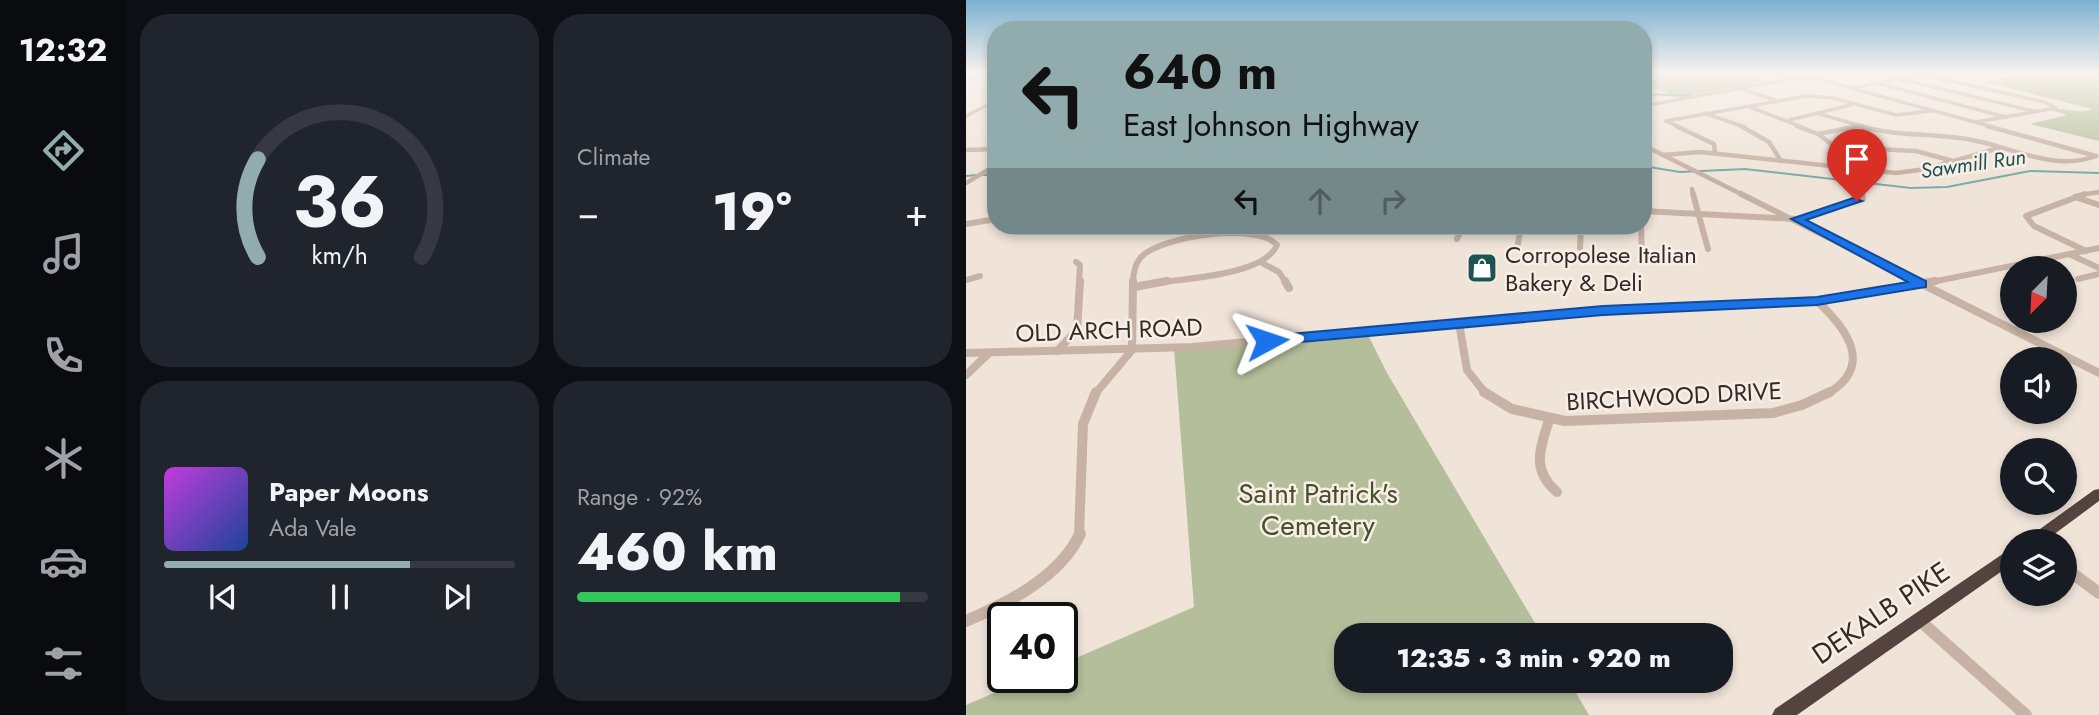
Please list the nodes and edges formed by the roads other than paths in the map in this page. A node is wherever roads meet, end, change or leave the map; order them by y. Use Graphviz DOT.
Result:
graph roads {
  1 [pos="985,106"];
  2 [pos="1753,106"];
  3 [pos="1848,106"];
  4 [pos="1860,106"];
  5 [pos="1918,106"];
  6 [pos="1965,106"];
  7 [pos="2015,106"];
  8 [pos="2052,106"];
  9 [pos="1750,107"];
  10 [pos="1931,110"];
  11 [pos="2037,112"];
  12 [pos="1703,113"];
  13 [pos="1816,113"];
  14 [pos="966,116"];
  15 [pos="2006,117"];
  16 [pos="1787,121"];
  17 [pos="1973,122"];
  18 [pos="1858,126"];
  19 [pos="1818,134"];
  20 [pos="1836,147"];
  21 [pos="1999,148"];
  22 [pos="987,149"];
  23 [pos="966,150"];
  24 [pos="1652,150"];
  25 [pos="1716,153"];
  26 [pos="1663,155"];
  27 [pos="1781,161"];
  28 [pos="1953,161"];
  29 [pos="987,170"];
  30 [pos="1860,170"];
  31 [pos="966,183"];
  32 [pos="1692,189"];
  33 [pos="1861,191"];
  34 [pos="2099,192"];
  35 [pos="2074,197"];
  36 [pos="2099,205"];
  37 [pos="1652,211"];
  38 [pos="1696,213"];
  39 [pos="1796,219"];
  40 [pos="987,220"];
  41 [pos="966,224"];
  42 [pos="1228,235"];
  43 [pos="1264,235"];
  44 [pos="1459,235"];
  45 [pos="1519,235"];
  46 [pos="1581,235"];
  47 [pos="1641,235"];
  48 [pos="1457,239"];
  49 [pos="1580,247"];
  50 [pos="2099,248"];
  51 [pos="1517,249"];
  52 [pos="1708,249"];
  53 [pos="2085,251"];
  54 [pos="2069,254"];
  55 [pos="1642,256"];
  56 [pos="1076,262"];
  57 [pos="1262,263"];
  58 [pos="2099,268"];
  59 [pos="2099,274"];
  60 [pos="980,276"];
  61 [pos="2078,279"];
  62 [pos="966,280"];
  63 [pos="1922,284"];
  64 [pos="1133,287"];
  65 [pos="1289,288"];
  66 [pos="1817,301"];
  67 [pos="1459,323"];
  68 [pos="1132,349"];
  69 [pos="1057,351"];
  70 [pos="966,353"];
  71 [pos="989,353"];
  72 [pos="2099,373"];
  73 [pos="966,375"];
  74 [pos="1549,420"];
  75 [pos="1558,492"];
  76 [pos="2099,494"];
  77 [pos="2051,529"];
  78 [pos="2000,564"];
  79 [pos="2077,577"];
  80 [pos="2099,593"];
  81 [pos="1918,619"];
  82 [pos="966,621"];
  83 [pos="1781,715"];
  84 [pos="2026,715"];
  1 -- 14 [label="street"];
  2 -- 9 [label="street"];
  3 -- 13 [label="street"];
  4 -- 10 [label="street"];
  5 -- 10 [label="street"];
  6 -- 15 [label="street"];
  7 -- 11 [label="street"];
  8 -- 11 [label="street"];
  9 -- 12 [label="street"];
  9 -- 16 [label="street"];
  10 -- 17 [label="street"];
  11 -- 15 [label="street"];
  12 -- 25 [label="street"];
  12 -- 27 [label="street"];
  13 -- 16 [label="street"];
  13 -- 18 [label="street"];
  15 -- 17 [label="street"];
  16 -- 19 [label="street"];
  17 -- 21 [label="street"];
  18 -- 19 [label="street"];
  18 -- 21 [label="street"];
  19 -- 20 [label="street"];
  20 -- 28 [label="street"];
  20 -- 30 [label="street"];
  21 -- 28 [label="street"];
  22 -- 23 [label="street"];
  24 -- 26 [label="street"];
  25 -- 26 [label="street"];
  25 -- 27 [label="street"];
  26 -- 39 [label="street"];
  27 -- 30 [label="street"];
  28 -- 30 [label="street"];
  29 -- 31 [label="street"];
  32 -- 38 [label="street"];
  33 -- 39 [label="street"];
  34 -- 35 [label="street"];
  35 -- 36 [label="street"];
  35 -- 53 [label="street"];
  37 -- 38 [label="street"];
  38 -- 39 [label="street"];
  38 -- 52 [label="street"];
  39 -- 63 [label="street"];
  40 -- 41 [label="street"];
  42 -- 64 [label="street"];
  43 -- 57 [label="street"];
  44 -- 48 [label="street"];
  45 -- 51 [label="street"];
  46 -- 49 [label="street"];
  47 -- 55 [label="street"];
  50 -- 53 [label="street, OLD ARCH ROAD"];
  53 -- 54 [label="street, OLD ARCH ROAD"];
  54 -- 58 [label="street"];
  54 -- 63 [label="street, OLD ARCH ROAD"];
  56 -- 69 [label="street"];
  57 -- 64 [label="street"];
  57 -- 65 [label="street"];
  59 -- 61 [label="street"];
  60 -- 62 [label="street"];
  63 -- 66 [label="street, OLD ARCH ROAD"];
  63 -- 72 [label="street"];
  64 -- 68 [label="street"];
  66 -- 67 [label="street, OLD ARCH ROAD"];
  66 -- 74 [label="street, BIRCHWOOD DRIVE"];
  67 -- 68 [label="street, OLD ARCH ROAD"];
  67 -- 74 [label="street, BIRCHWOOD DRIVE"];
  68 -- 69 [label="street, OLD ARCH ROAD"];
  68 -- 82 [label="street"];
  69 -- 71 [label="street, OLD ARCH ROAD"];
  70 -- 71 [label="street, OLD ARCH ROAD"];
  71 -- 73 [label="street"];
  74 -- 75 [label="street"];
  76 -- 77 [label="highway"];
  78 -- 81 [label="highway, DEKALB PIKE"];
  79 -- 80 [label="street"];
  81 -- 83 [label="highway, DEKALB PIKE"];
  81 -- 84 [label="street"];
}
